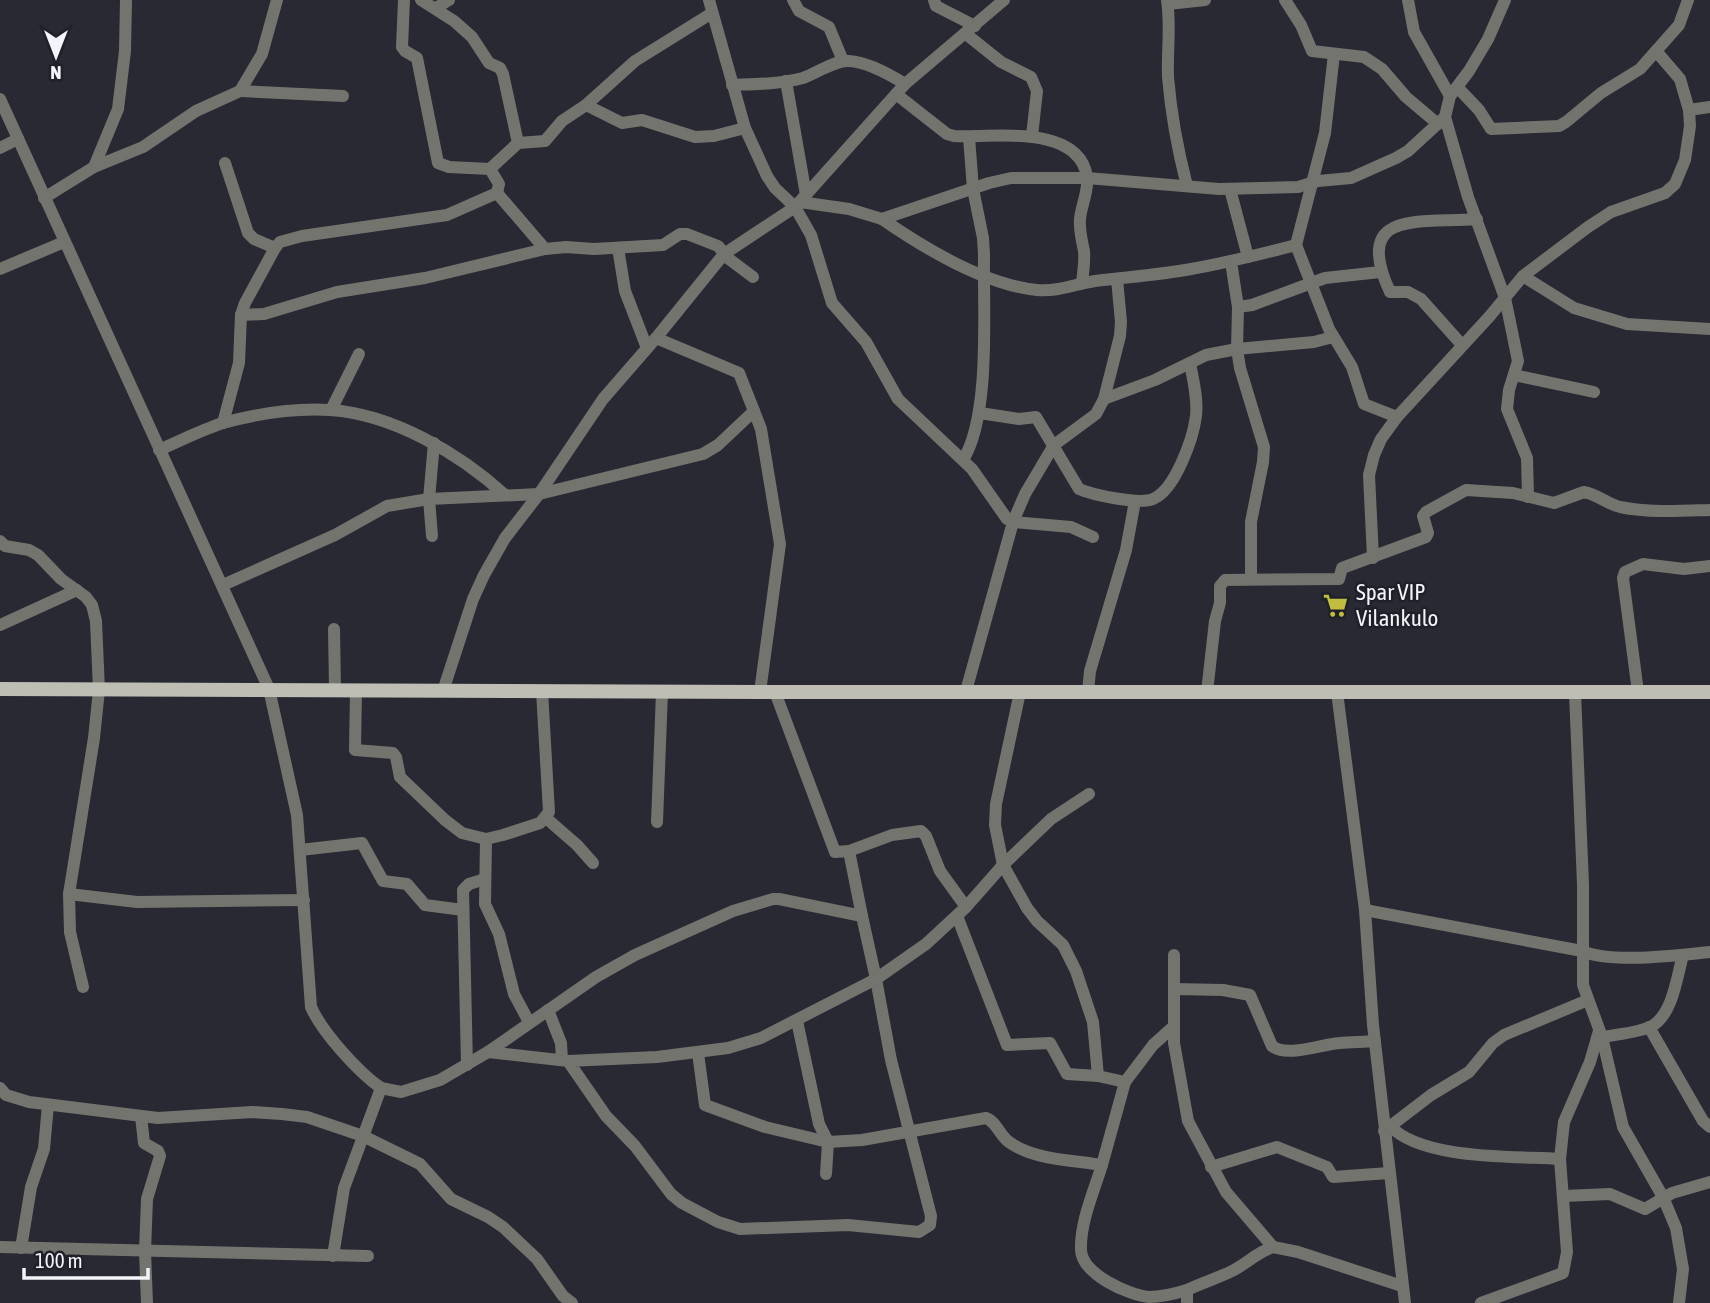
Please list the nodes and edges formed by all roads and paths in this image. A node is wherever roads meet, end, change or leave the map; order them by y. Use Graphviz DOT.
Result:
graph roads {
  1 [pos="126,0"];
  2 [pos="277,0"];
  3 [pos="404,0"];
  4 [pos="421,0"];
  5 [pos="449,0"];
  6 [pos="793,0"];
  7 [pos="934,0"];
  8 [pos="1004,0"];
  9 [pos="1205,0"];
  10 [pos="1285,0"];
  11 [pos="1408,0"];
  12 [pos="1505,0"];
  13 [pos="1688,0"];
  14 [pos="1167,2"];
  15 [pos="711,6"];
  16 [pos="436,8"];
  17 [pos="970,30"];
  18 [pos="1656,51"];
  19 [pos="1334,54"];
  20 [pos="843,61"];
  21 [pos="786,82"];
  22 [pos="732,85"];
  23 [pos="901,89"];
  24 [pos="240,91"];
  25 [pos="1454,92"];
  26 [pos="343,96"];
  27 [pos="0,99"];
  28 [pos="586,105"];
  29 [pos="1710,107"];
  30 [pos="1689,110"];
  31 [pos="1441,121"];
  32 [pos="745,128"];
  33 [pos="1032,136"];
  34 [pos="969,137"];
  35 [pos="18,139"];
  36 [pos="518,143"];
  37 [pos="0,148"];
  38 [pos="225,163"];
  39 [pos="94,167"];
  40 [pos="490,169"];
  41 [pos="1087,178"];
  42 [pos="1312,182"];
  43 [pos="1187,186"];
  44 [pos="973,188"];
  45 [pos="1230,189"];
  46 [pos="497,193"];
  47 [pos="44,198"];
  48 [pos="800,201"];
  49 [pos="882,219"];
  50 [pos="1477,219"];
  51 [pos="64,242"];
  52 [pos="1296,246"];
  53 [pos="275,247"];
  54 [pos="618,247"];
  55 [pos="545,249"];
  56 [pos="724,254"];
  57 [pos="1248,257"];
  58 [pos="1231,262"];
  59 [pos="0,269"];
  60 [pos="1380,272"];
  61 [pos="984,275"];
  62 [pos="1524,276"];
  63 [pos="753,277"];
  64 [pos="1117,278"];
  65 [pos="1312,283"];
  66 [pos="1082,284"];
  67 [pos="1505,298"];
  68 [pos="1238,307"];
  69 [pos="241,315"];
  70 [pos="1710,329"];
  71 [pos="1333,337"];
  72 [pos="651,343"];
  73 [pos="1462,345"];
  74 [pos="1237,349"];
  75 [pos="359,354"];
  76 [pos="1190,363"];
  77 [pos="1514,374"];
  78 [pos="1594,392"];
  79 [pos="1104,399"];
  80 [pos="331,410"];
  81 [pos="754,411"];
  82 [pos="980,413"];
  83 [pos="1397,416"];
  84 [pos="223,424"];
  85 [pos="434,443"];
  86 [pos="1054,445"];
  87 [pos="159,450"];
  88 [pos="962,460"];
  89 [pos="539,494"];
  90 [pos="505,495"];
  91 [pos="1528,497"];
  92 [pos="429,499"];
  93 [pos="1135,501"];
  94 [pos="1710,510"];
  95 [pos="1013,522"];
  96 [pos="432,536"];
  97 [pos="1093,537"];
  98 [pos="0,541"];
  99 [pos="1373,558"];
  100 [pos="1710,566"];
  101 [pos="1251,579"];
  102 [pos="223,585"];
  103 [pos="78,590"];
  104 [pos="0,625"];
  105 [pos="334,629"];
  106 [pos="0,689"];
  107 [pos="269,689"];
  108 [pos="335,689"];
  109 [pos="99,690"];
  110 [pos="356,690"];
  111 [pos="443,691"];
  112 [pos="542,691"];
  113 [pos="966,691"];
  114 [pos="662,692"];
  115 [pos="768,692"];
  116 [pos="1020,692"];
  117 [pos="1088,692"];
  118 [pos="1207,692"];
  119 [pos="1336,692"];
  120 [pos="1638,692"];
  121 [pos="1710,692"];
  122 [pos="1575,693"];
  123 [pos="1089,794"];
  124 [pos="546,818"];
  125 [pos="657,822"];
  126 [pos="486,839"];
  127 [pos="300,850"];
  128 [pos="849,851"];
  129 [pos="593,863"];
  130 [pos="1003,865"];
  131 [pos="485,879"];
  132 [pos="69,894"];
  133 [pos="304,900"];
  134 [pos="463,910"];
  135 [pos="1366,910"];
  136 [pos="961,911"];
  137 [pos="862,916"];
  138 [pos="1582,951"];
  139 [pos="1710,951"];
  140 [pos="1174,955"];
  141 [pos="1683,955"];
  142 [pos="876,979"];
  143 [pos="83,987"];
  144 [pos="1174,989"];
  145 [pos="1588,1000"];
  146 [pos="548,1010"];
  147 [pos="797,1021"];
  148 [pos="529,1023"];
  149 [pos="1173,1027"];
  150 [pos="1649,1027"];
  151 [pos="1601,1034"];
  152 [pos="1375,1041"];
  153 [pos="488,1052"];
  154 [pos="698,1053"];
  155 [pos="565,1061"];
  156 [pos="467,1065"];
  157 [pos="1098,1076"];
  158 [pos="1125,1082"];
  159 [pos="0,1088"];
  160 [pos="381,1088"];
  161 [pos="48,1105"];
  162 [pos="141,1116"];
  163 [pos="1387,1128"];
  164 [pos="1710,1128"];
  165 [pos="908,1131"];
  166 [pos="363,1136"];
  167 [pos="828,1142"];
  168 [pos="1560,1159"];
  169 [pos="1102,1164"];
  170 [pos="1210,1167"];
  171 [pos="1389,1173"];
  172 [pos="826,1174"];
  173 [pos="1710,1182"];
  174 [pos="1564,1196"];
  175 [pos="1663,1197"];
  176 [pos="0,1247"];
  177 [pos="1273,1247"];
  178 [pos="22,1248"];
  179 [pos="145,1251"];
  180 [pos="333,1256"];
  181 [pos="368,1256"];
  182 [pos="1402,1286"];
  183 [pos="1187,1296"];
  184 [pos="147,1303"];
  185 [pos="572,1303"];
  186 [pos="1405,1303"];
  187 [pos="1481,1303"];
  188 [pos="1679,1303"];
  1 -- 39 [label="street"];
  2 -- 24 [label="street"];
  3 -- 40 [label="street"];
  4 -- 16 [label="street"];
  5 -- 16 [label="street"];
  6 -- 20 [label="street"];
  7 -- 17 [label="street"];
  8 -- 17 [label="street"];
  9 -- 14 [label="street"];
  10 -- 19 [label="street"];
  11 -- 25 [label="street"];
  12 -- 25 [label="street"];
  13 -- 18 [label="street"];
  14 -- 43 [label="street"];
  15 -- 22 [label="street"];
  15 -- 28 [label="street"];
  16 -- 36 [label="street"];
  17 -- 23 [label="street"];
  17 -- 33 [label="street"];
  18 -- 25 [label="street"];
  18 -- 30 [label="street"];
  19 -- 31 [label="street"];
  19 -- 42 [label="street"];
  20 -- 21 [label="street"];
  20 -- 23 [label="street"];
  21 -- 22 [label="street"];
  21 -- 48 [label="street"];
  22 -- 32 [label="street"];
  23 -- 34 [label="street"];
  23 -- 48 [label="street"];
  24 -- 26 [label="street"];
  24 -- 39 [label="street"];
  25 -- 31 [label="street"];
  27 -- 35 [label="street"];
  28 -- 32 [label="street"];
  28 -- 36 [label="street"];
  29 -- 30 [label="street"];
  30 -- 62 [label="street"];
  31 -- 42 [label="street"];
  31 -- 50 [label="street"];
  32 -- 48 [label="street"];
  33 -- 34 [label="street"];
  33 -- 41 [label="street"];
  34 -- 44 [label="street"];
  35 -- 37 [label="street"];
  35 -- 47 [label="street"];
  36 -- 40 [label="street"];
  38 -- 53 [label="street"];
  39 -- 47 [label="street"];
  40 -- 46 [label="street"];
  41 -- 43 [label="street"];
  41 -- 44 [label="street"];
  41 -- 66 [label="street"];
  42 -- 45 [label="street"];
  42 -- 52 [label="street"];
  43 -- 45 [label="street"];
  44 -- 49 [label="street"];
  44 -- 61 [label="street"];
  45 -- 57 [label="street"];
  46 -- 53 [label="street"];
  46 -- 55 [label="street"];
  47 -- 51 [label="street"];
  48 -- 49 [label="street"];
  48 -- 56 [label="street"];
  48 -- 88 [label="street"];
  49 -- 61 [label="street"];
  50 -- 60 [label="street"];
  50 -- 67 [label="street"];
  51 -- 59 [label="street"];
  51 -- 87 [label="street"];
  52 -- 57 [label="street"];
  52 -- 65 [label="street"];
  53 -- 69 [label="street"];
  54 -- 55 [label="street"];
  54 -- 56 [label="street"];
  54 -- 72 [label="street"];
  55 -- 69 [label="street"];
  56 -- 63 [label="street"];
  56 -- 72 [label="street"];
  57 -- 58 [label="street"];
  58 -- 64 [label="street"];
  58 -- 68 [label="street"];
  60 -- 65 [label="street"];
  60 -- 73 [label="street"];
  61 -- 66 [label="street"];
  61 -- 82 [label="street"];
  62 -- 67 [label="street"];
  62 -- 70 [label="street"];
  64 -- 66 [label="street"];
  64 -- 79 [label="street"];
  65 -- 68 [label="street"];
  65 -- 71 [label="street"];
  67 -- 73 [label="street"];
  67 -- 77 [label="street"];
  68 -- 74 [label="street"];
  69 -- 84 [label="street"];
  71 -- 74 [label="street"];
  71 -- 83 [label="street"];
  72 -- 81 [label="street"];
  72 -- 89 [label="street"];
  73 -- 83 [label="street"];
  74 -- 76 [label="street"];
  74 -- 101 [label="street"];
  75 -- 80 [label="street"];
  76 -- 79 [label="street"];
  76 -- 93 [label="street"];
  77 -- 78 [label="street"];
  77 -- 91 [label="street"];
  79 -- 86 [label="street"];
  80 -- 84 [label="street"];
  80 -- 85 [label="street"];
  81 -- 89 [label="street"];
  81 -- 115 [label="street"];
  82 -- 86 [label="street"];
  82 -- 88 [label="street"];
  83 -- 99 [label="street"];
  84 -- 87 [label="street"];
  85 -- 90 [label="street"];
  85 -- 92 [label="street"];
  86 -- 93 [label="street"];
  86 -- 95 [label="street"];
  87 -- 102 [label="street"];
  88 -- 95 [label="street"];
  89 -- 90 [label="street"];
  89 -- 111 [label="street"];
  90 -- 92 [label="street"];
  91 -- 94 [label="street"];
  91 -- 99 [label="street"];
  92 -- 96 [label="street"];
  92 -- 102 [label="street"];
  93 -- 117 [label="street"];
  95 -- 97 [label="street"];
  95 -- 113 [label="street"];
  98 -- 103 [label="street"];
  99 -- 101 [label="street"];
  100 -- 120 [label="street"];
  101 -- 118 [label="street"];
  102 -- 107 [label="street"];
  103 -- 104 [label="street"];
  103 -- 109 [label="street"];
  105 -- 108 [label="street"];
  106 -- 109 [label="main road"];
  107 -- 108 [label="main road"];
  107 -- 109 [label="main road"];
  107 -- 127 [label="street"];
  108 -- 110 [label="main road"];
  109 -- 132 [label="street"];
  110 -- 111 [label="main road"];
  110 -- 126 [label="street"];
  111 -- 112 [label="main road"];
  112 -- 114 [label="main road"];
  112 -- 124 [label="street"];
  113 -- 115 [label="main road"];
  113 -- 116 [label="main road"];
  114 -- 115 [label="main road"];
  114 -- 125 [label="street"];
  115 -- 128 [label="street"];
  116 -- 117 [label="main road"];
  116 -- 130 [label="street"];
  117 -- 118 [label="main road"];
  118 -- 119 [label="main road"];
  119 -- 122 [label="main road"];
  119 -- 135 [label="street"];
  120 -- 121 [label="main road"];
  120 -- 122 [label="main road"];
  122 -- 138 [label="street"];
  123 -- 130 [label="street"];
  124 -- 126 [label="street"];
  124 -- 129 [label="street"];
  126 -- 131 [label="street"];
  127 -- 133 [label="street"];
  127 -- 134 [label="street"];
  128 -- 136 [label="street"];
  128 -- 137 [label="street"];
  130 -- 136 [label="street"];
  130 -- 157 [label="street"];
  131 -- 134 [label="street"];
  131 -- 148 [label="street"];
  132 -- 133 [label="street"];
  132 -- 143 [label="street"];
  133 -- 160 [label="street"];
  134 -- 156 [label="street"];
  135 -- 138 [label="street"];
  135 -- 152 [label="street"];
  136 -- 142 [label="street"];
  136 -- 157 [label="street"];
  137 -- 142 [label="street"];
  137 -- 146 [label="street"];
  138 -- 141 [label="street"];
  138 -- 145 [label="street"];
  139 -- 141 [label="street"];
  140 -- 144 [label="street"];
  141 -- 150 [label="street"];
  142 -- 147 [label="street"];
  142 -- 165 [label="street"];
  144 -- 149 [label="street"];
  144 -- 152 [label="street"];
  145 -- 151 [label="street"];
  145 -- 163 [label="street"];
  146 -- 148 [label="street"];
  146 -- 155 [label="street"];
  147 -- 154 [label="street"];
  147 -- 167 [label="street"];
  148 -- 153 [label="street"];
  149 -- 158 [label="street"];
  149 -- 170 [label="street"];
  150 -- 151 [label="street"];
  150 -- 164 [label="street"];
  151 -- 168 [label="street"];
  151 -- 175 [label="street"];
  152 -- 163 [label="street"];
  153 -- 155 [label="street"];
  153 -- 156 [label="street"];
  154 -- 155 [label="street"];
  154 -- 167 [label="street"];
  155 -- 165 [label="street"];
  156 -- 160 [label="street"];
  157 -- 158 [label="street"];
  158 -- 169 [label="street"];
  159 -- 161 [label="street"];
  160 -- 166 [label="street"];
  161 -- 162 [label="street"];
  161 -- 178 [label="street"];
  162 -- 166 [label="street"];
  162 -- 179 [label="street"];
  163 -- 168 [label="street"];
  163 -- 171 [label="street"];
  165 -- 167 [label="street"];
  165 -- 169 [label="street"];
  166 -- 180 [label="street"];
  166 -- 185 [label="street"];
  167 -- 172 [label="street"];
  168 -- 174 [label="street"];
  169 -- 183 [label="street"];
  170 -- 171 [label="street"];
  170 -- 177 [label="street"];
  171 -- 182 [label="street"];
  173 -- 175 [label="street"];
  174 -- 175 [label="street"];
  174 -- 187 [label="street"];
  175 -- 188 [label="street"];
  176 -- 178 [label="street"];
  177 -- 182 [label="street"];
  177 -- 183 [label="street"];
  178 -- 179 [label="street"];
  179 -- 180 [label="street"];
  179 -- 184 [label="street"];
  180 -- 181 [label="street"];
  182 -- 186 [label="street"];
}
